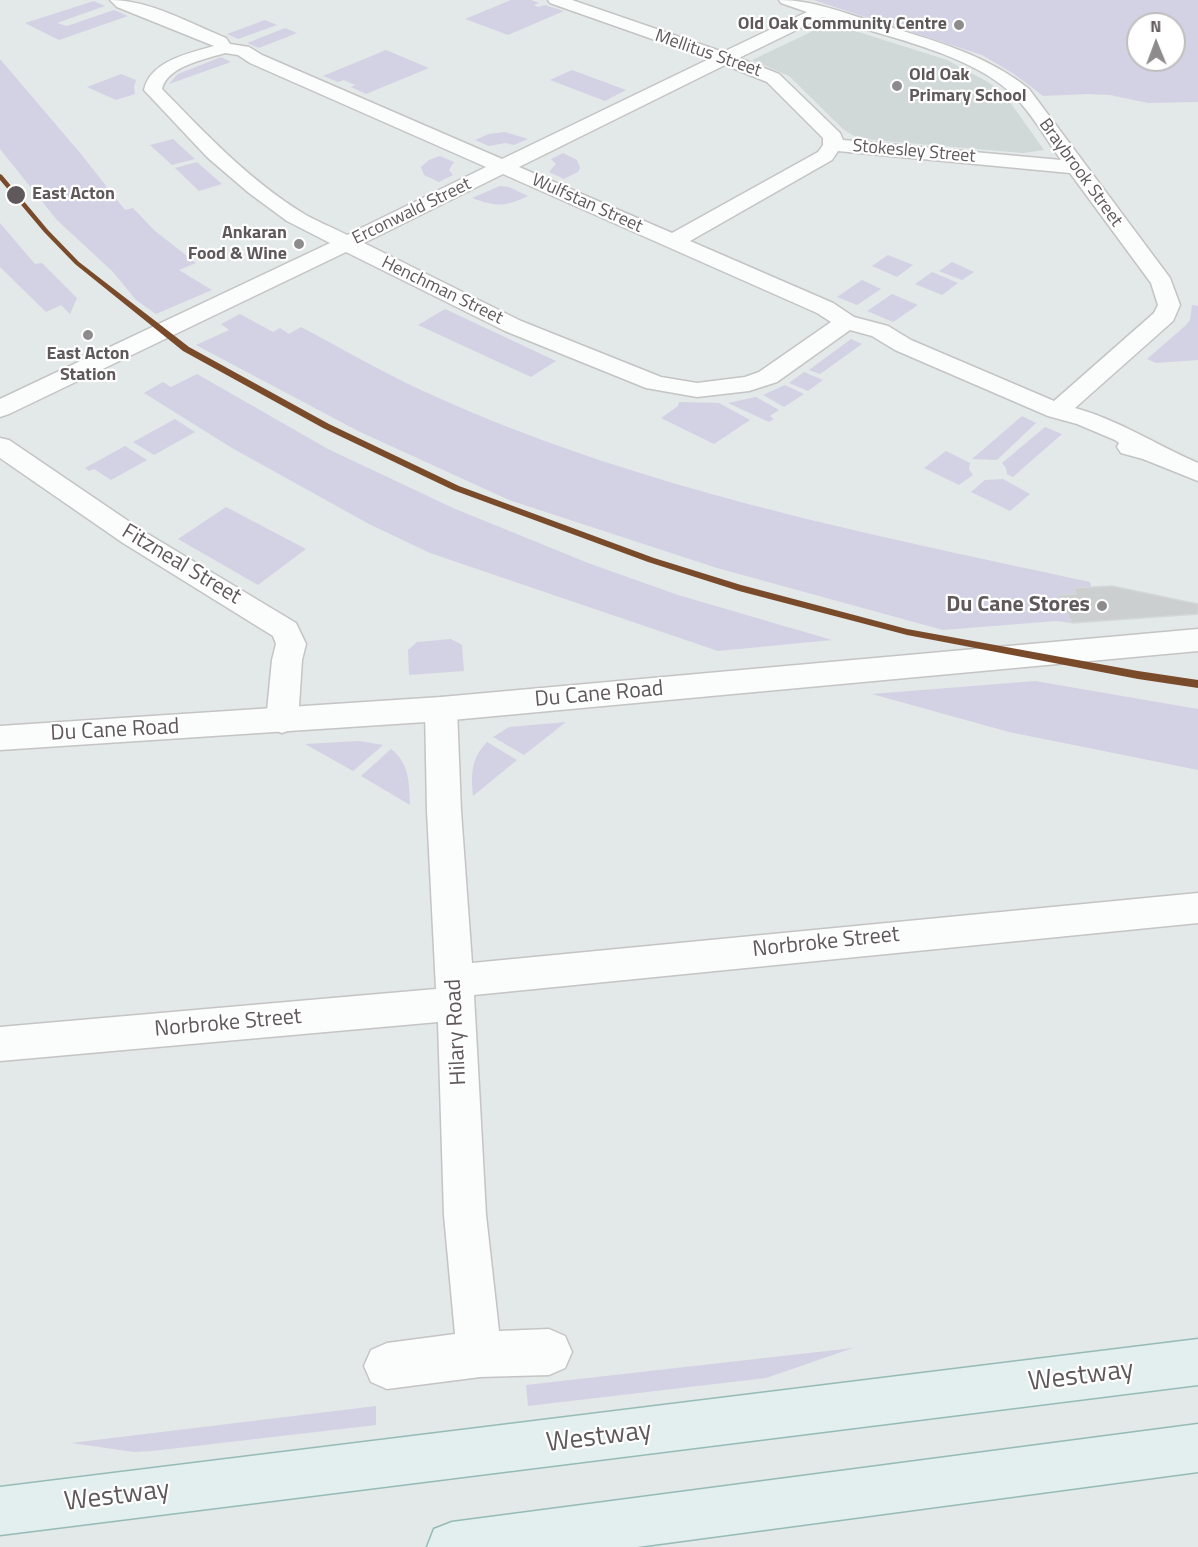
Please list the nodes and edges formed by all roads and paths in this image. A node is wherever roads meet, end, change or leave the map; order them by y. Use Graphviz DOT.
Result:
graph roads {
  1 [pos="118,0"];
  2 [pos="556,0"];
  3 [pos="788,0"];
  4 [pos="821,11"];
  5 [pos="224,48"];
  6 [pos="723,59"];
  7 [pos="833,145"];
  8 [pos="504,166"];
  9 [pos="1075,167"];
  10 [pos="672,242"];
  11 [pos="347,243"];
  12 [pos="846,322"];
  13 [pos="0,409"];
  14 [pos="1057,411"];
  15 [pos="0,446"];
  16 [pos="1198,473"];
  17 [pos="1198,640"];
  18 [pos="441,709"];
  19 [pos="282,721"];
  20 [pos="0,738"];
  21 [pos="1198,908"];
  22 [pos="455,992"];
  23 [pos="0,1044"];
  24 [pos="549,1352"];
  25 [pos="480,1354"];
  26 [pos="1198,1362"];
  27 [pos="387,1366"];
  28 [pos="1198,1448"];
  29 [pos="0,1511"];
  30 [pos="452,1547"];
  1 -- 5 [label="street, Wulfstan Street"];
  2 -- 6 [label="street, Mellitus Street"];
  3 -- 4 [label="street, Braybrook Street"];
  4 -- 6 [label="street, Erconwald Street"];
  4 -- 9 [label="street, Braybrook Street"];
  5 -- 8 [label="street, Wulfstan Street"];
  5 -- 11 [label="street, Henchman Street"];
  6 -- 7 [label="street, Mellitus Street"];
  6 -- 8 [label="street, Erconwald Street"];
  7 -- 9 [label="street, Stokesley Street"];
  7 -- 10 [label="street, Stokesley Street"];
  8 -- 10 [label="street, Wulfstan Street"];
  8 -- 11 [label="street, Erconwald Street"];
  9 -- 14 [label="street, Braybrook Street"];
  10 -- 12 [label="street, Wulfstan Street"];
  11 -- 12 [label="street, Henchman Street"];
  11 -- 13 [label="street, Erconwald Street"];
  12 -- 14 [label="street, Wulfstan Street"];
  14 -- 16 [label="street, Wulfstan Street"];
  15 -- 19 [label="street, Fitzneal Street"];
  17 -- 18 [label="street, Du Cane Road"];
  18 -- 19 [label="street, Du Cane Road"];
  18 -- 22 [label="street, Hilary Road"];
  19 -- 20 [label="street, Du Cane Road"];
  21 -- 22 [label="street, Norbroke Street"];
  22 -- 23 [label="street, Norbroke Street"];
  22 -- 25 [label="street, Hilary Road"];
  24 -- 25 [label="street"];
  25 -- 27 [label="street"];
  26 -- 29 [label="highway, Westway"];
  28 -- 30 [label="highway"];
}
